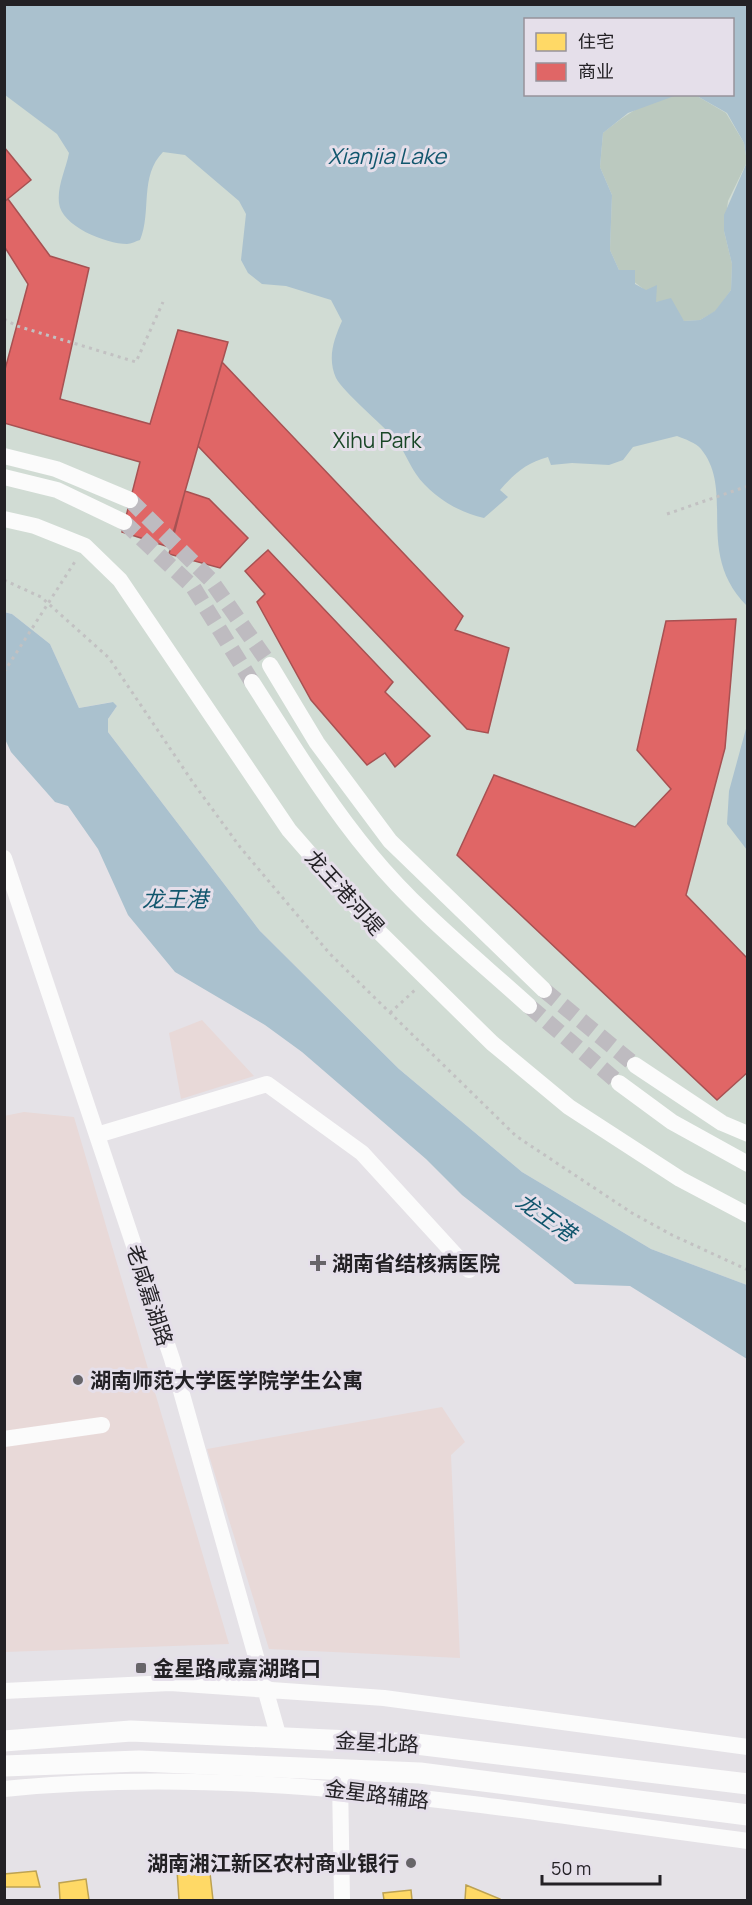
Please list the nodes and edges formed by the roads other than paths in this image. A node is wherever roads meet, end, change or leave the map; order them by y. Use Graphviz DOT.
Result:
graph roads {
  1 [pos="4,456"];
  2 [pos="4,477"];
  3 [pos="130,500"];
  4 [pos="4,519"];
  5 [pos="124,522"];
  6 [pos="270,665"];
  7 [pos="252,682"];
  8 [pos="4,858"];
  9 [pos="544,990"];
  10 [pos="529,1006"];
  11 [pos="635,1065"];
  12 [pos="619,1083"];
  13 [pos="747,1134"];
  14 [pos="97,1135"];
  15 [pos="747,1164"];
  16 [pos="747,1215"];
  17 [pos="469,1270"];
  18 [pos="102,1425"];
  19 [pos="4,1439"];
  20 [pos="4,1691"];
  21 [pos="279,1738"];
  22 [pos="4,1742"];
  23 [pos="747,1747"];
  24 [pos="4,1766"];
  25 [pos="340,1779"];
  26 [pos="747,1784"];
  27 [pos="4,1788"];
  28 [pos="747,1815"];
  29 [pos="747,1841"];
  30 [pos="342,1900"];
  1 -- 3 [label="street"];
  2 -- 5 [label="street"];
  4 -- 16 [label="street, 龙王港河堤"];
  6 -- 9 [label="street"];
  7 -- 10 [label="street"];
  8 -- 14 [label="street, 老咸嘉湖路"];
  11 -- 13 [label="street"];
  12 -- 15 [label="street"];
  14 -- 17 [label="street"];
  14 -- 21 [label="street, 老咸嘉湖路"];
  18 -- 19 [label="street"];
  20 -- 23 [label="street"];
  21 -- 22 [label="main road, 金星北路"];
  21 -- 26 [label="main road, 金星北路"];
  24 -- 25 [label="main road, 金星北路"];
  25 -- 27 [label="street, 金星路辅路"];
  25 -- 28 [label="main road, 金星北路"];
  25 -- 29 [label="street, 金星路辅路"];
  25 -- 30 [label="street"];
}
